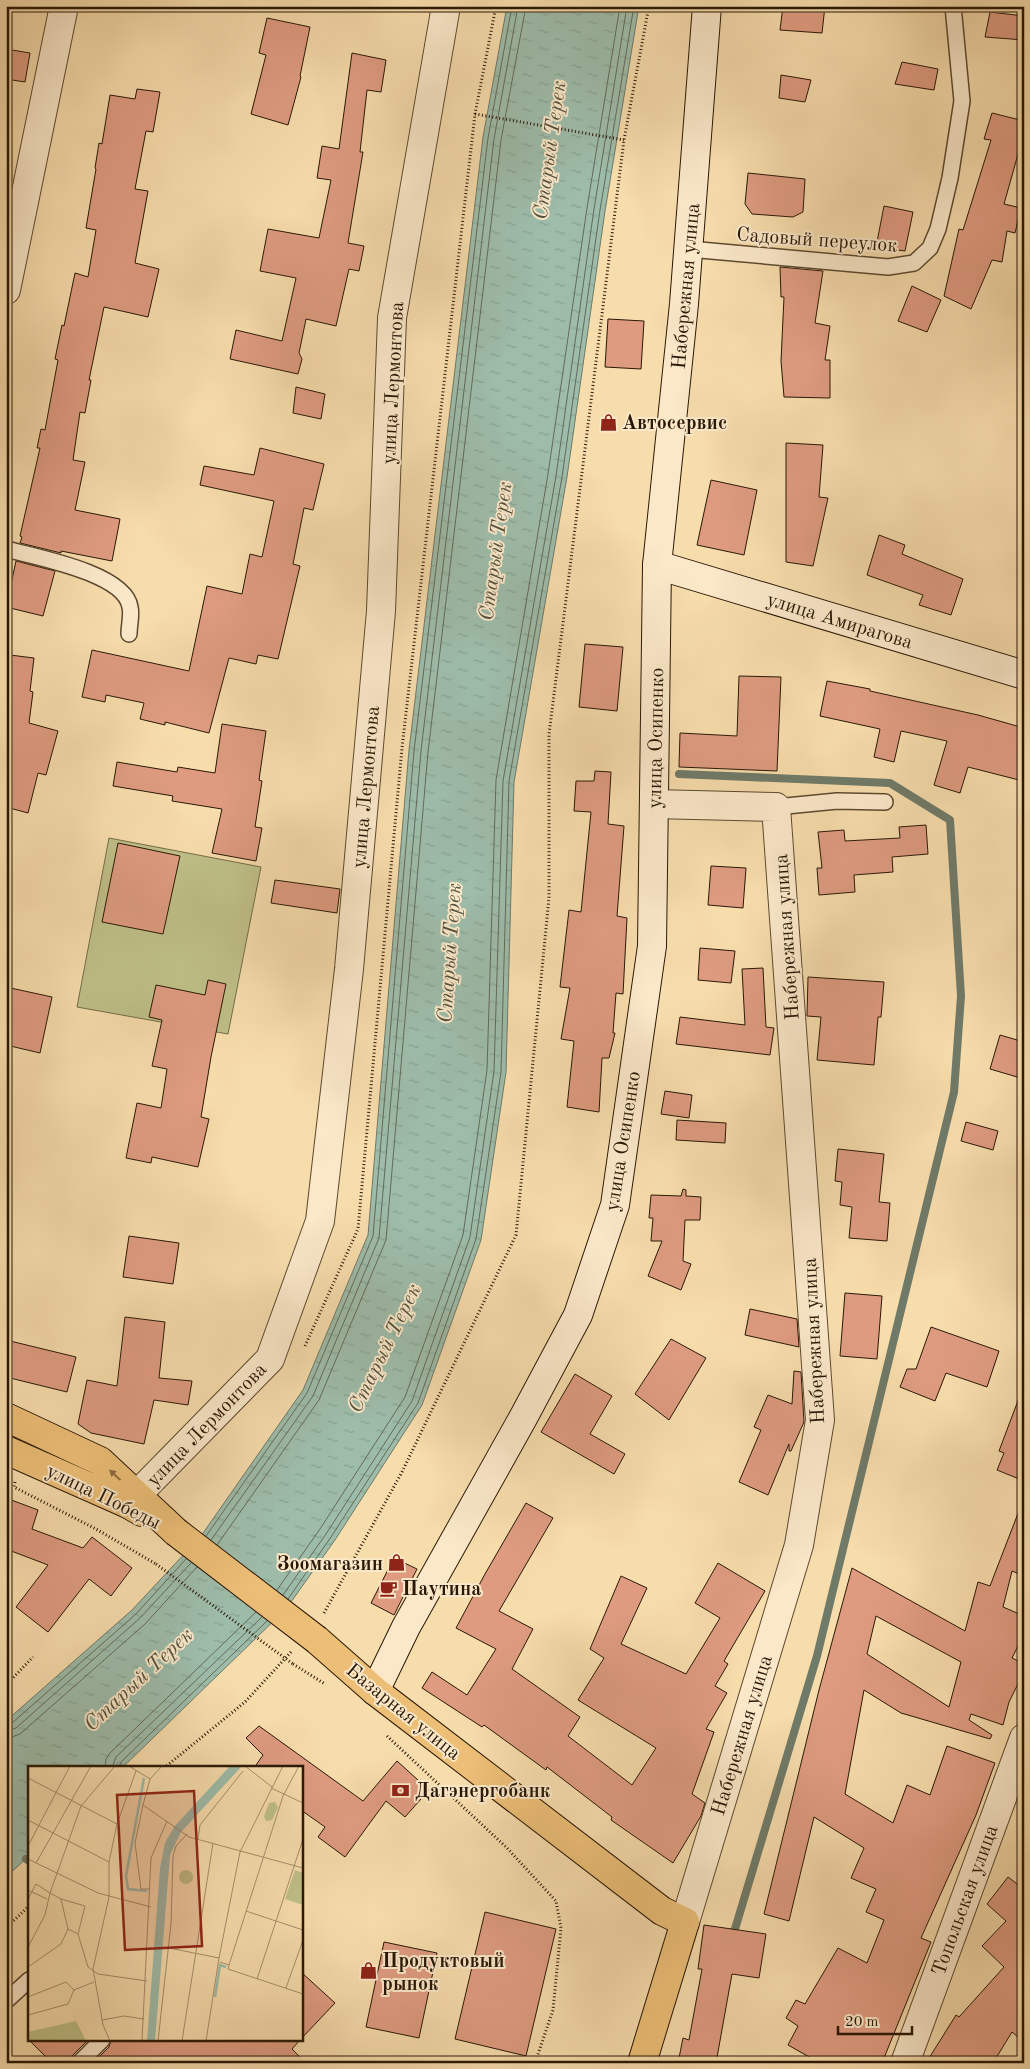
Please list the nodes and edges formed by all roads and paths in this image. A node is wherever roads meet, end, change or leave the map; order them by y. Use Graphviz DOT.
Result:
graph roads {
  1 [pos="64,6"];
  2 [pos="649,6"];
  3 [pos="707,6"];
  4 [pos="953,6"];
  5 [pos="444,7"];
  6 [pos="475,114"];
  7 [pos="624,140"];
  8 [pos="689,250"];
  9 [pos="6,290"];
  10 [pos="6,549"];
  11 [pos="657,565"];
  12 [pos="129,634"];
  13 [pos="1024,676"];
  14 [pos="885,802"];
  15 [pos="654,804"];
  16 [pos="776,807"];
  17 [pos="6,1417"];
  18 [pos="6,1450"];
  19 [pos="132,1500"];
  20 [pos="156,1564"];
  21 [pos="312,1633"];
  22 [pos="33,1657"];
  23 [pos="6,1685"];
  24 [pos="331,1688"];
  25 [pos="375,1691"];
  26 [pos="383,1732"];
  27 [pos="1024,1738"];
  28 [pos="166,1766"];
  29 [pos="28,1907"];
  30 [pos="685,1922"];
  31 [pos="6,1928"];
  32 [pos="28,1981"];
  33 [pos="6,2001"];
  34 [pos="100,2042"];
  35 [pos="79,2063"];
  36 [pos="535,2063"];
  37 [pos="642,2063"];
  38 [pos="905,2063"];
  1 -- 9 [label="street"];
  2 -- 7 [label="path"];
  3 -- 8 [label="street, Набережная улица"];
  4 -- 8 [label="lane, Садовый переулок"];
  5 -- 19 [label="street, улица Лермонтова"];
  6 -- 7 [label="path"];
  7 -- 21 [label="path"];
  8 -- 11 [label="street, Набережная улица"];
  10 -- 12 [label="lane"];
  11 -- 13 [label="street, улица Амирагова"];
  11 -- 15 [label="street, улица Осипенко"];
  14 -- 16 [label="lane"];
  15 -- 16 [label="street"];
  15 -- 25 [label="street, улица Осипенко"];
  16 -- 30 [label="street, Набережная улица"];
  19 -- 17 [label="main road, улица Победы, one-way"];
  18 -- 19 [label="main road, улица Победы"];
  19 -- 21 [label="main road, улица Победы, bridge"];
  20 -- 24 [label="path, bridge"];
  21 -- 25 [label="main road, Базарная улица"];
  21 -- 28 [label="path"];
  22 -- 23 [label="path"];
  25 -- 30 [label="main road, Базарная улица"];
  26 -- 36 [label="path"];
  27 -- 38 [label="street, Топольская улица"];
  29 -- 31 [label="path"];
  30 -- 37 [label="main road, Набережная улица"];
  32 -- 33 [label="lane"];
  34 -- 35 [label="lane"];
}
